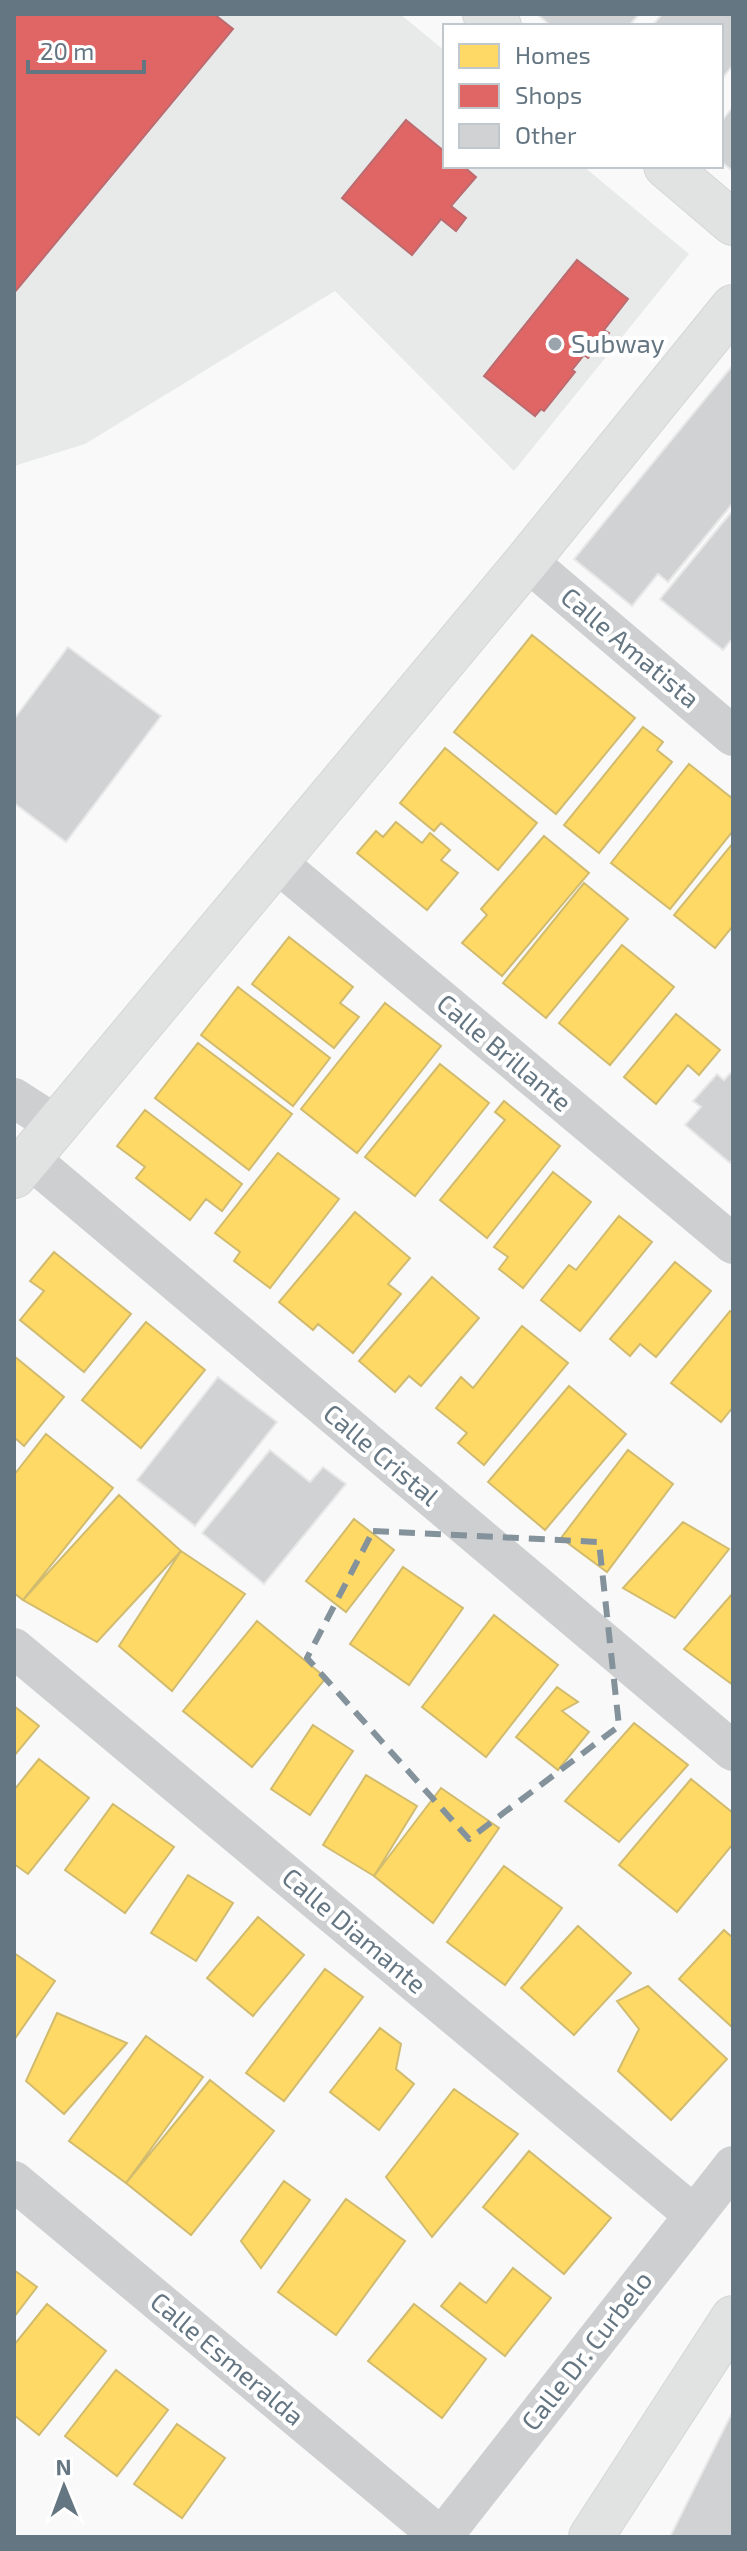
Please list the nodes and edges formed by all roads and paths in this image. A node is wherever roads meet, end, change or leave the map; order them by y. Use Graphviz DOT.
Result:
graph roads {
  1 [pos="668,168"];
  2 [pos="733,223"];
  3 [pos="733,307"];
  4 [pos="527,561"];
  5 [pos="733,736"];
  6 [pos="275,861"];
  7 [pos="14,1098"];
  8 [pos="56,1125"];
  9 [pos="21,1167"];
  10 [pos="733,1244"];
  11 [pos="14,1648"];
  12 [pos="733,1751"];
  13 [pos="733,2166"];
  14 [pos="14,2181"];
  15 [pos="694,2215"];
  16 [pos="733,2318"];
  17 [pos="441,2537"];
  18 [pos="591,2537"];
  1 -- 2 [label="street"];
  3 -- 4 [label="street"];
  4 -- 5 [label="street, Calle Amatista"];
  4 -- 6 [label="street"];
  6 -- 8 [label="street"];
  6 -- 10 [label="street, Calle Brillante"];
  7 -- 8 [label="street"];
  8 -- 9 [label="street"];
  9 -- 12 [label="street, Calle Cristal"];
  11 -- 15 [label="street, Calle Diamante"];
  13 -- 15 [label="street, Calle Dr. Curbelo"];
  14 -- 17 [label="street, Calle Esmeralda"];
  15 -- 17 [label="street, Calle Dr. Curbelo"];
  16 -- 18 [label="street"];
}
